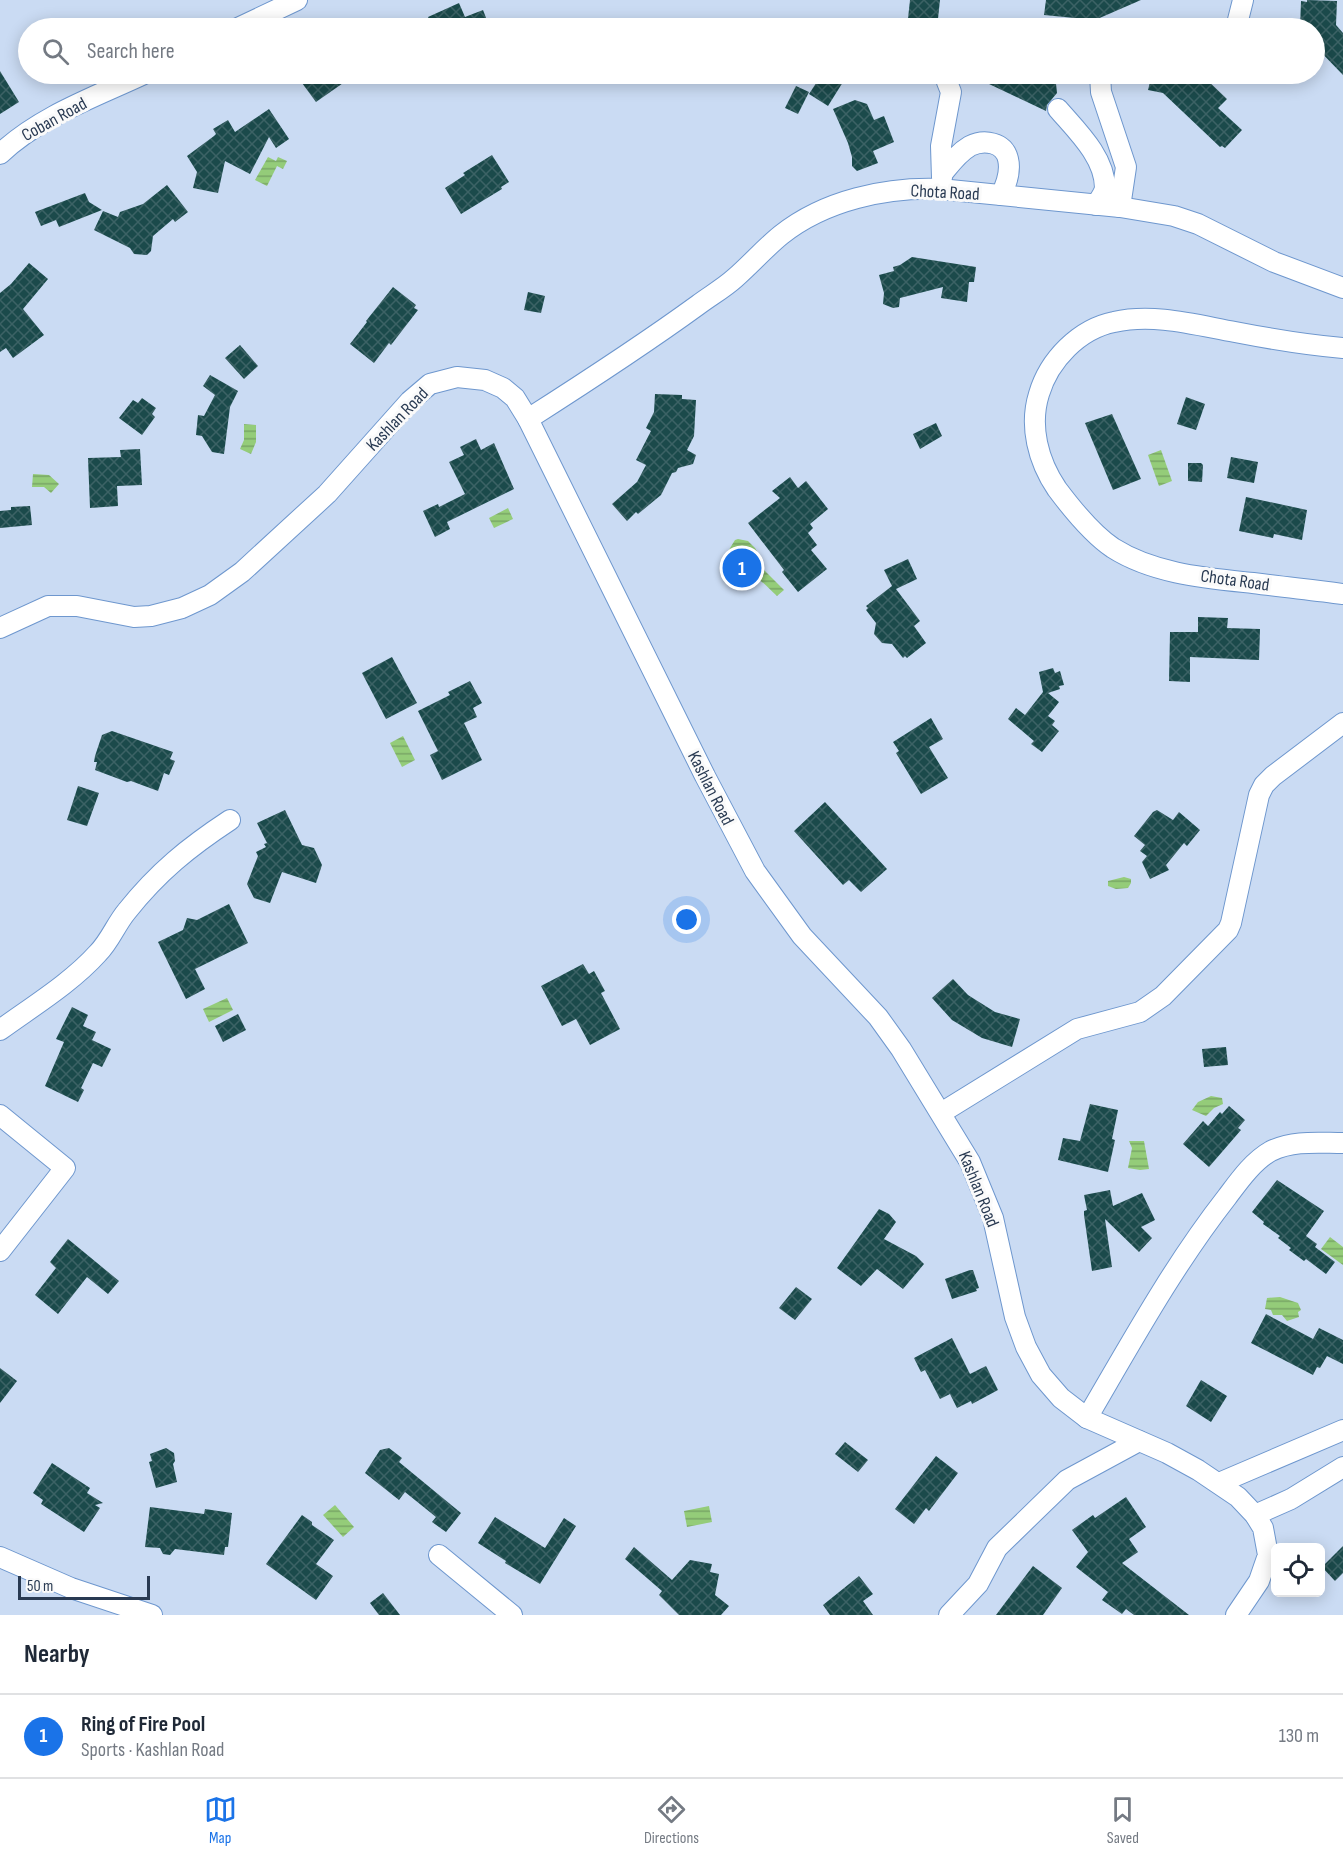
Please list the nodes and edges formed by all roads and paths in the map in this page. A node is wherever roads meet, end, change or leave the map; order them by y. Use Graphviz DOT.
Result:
graph roads {
  1 [pos="297,0"];
  2 [pos="1243,0"];
  3 [pos="259,18"];
  4 [pos="1238,18"];
  5 [pos="123,84"];
  6 [pos="947,84"];
  7 [pos="1101,84"];
  8 [pos="1058,109"];
  9 [pos="0,154"];
  10 [pos="942,181"];
  11 [pos="1001,195"];
  12 [pos="1096,205"];
  13 [pos="1120,207"];
  14 [pos="1343,288"];
  15 [pos="1343,348"];
  16 [pos="528,419"];
  17 [pos="1343,594"];
  18 [pos="0,628"];
  19 [pos="1343,723"];
  20 [pos="230,820"];
  21 [pos="0,1030"];
  22 [pos="941,1113"];
  23 [pos="0,1116"];
  24 [pos="1343,1143"];
  25 [pos="0,1251"];
  26 [pos="1087,1418"];
  27 [pos="1343,1430"];
  28 [pos="1139,1441"];
  29 [pos="1343,1467"];
  30 [pos="1219,1483"];
  31 [pos="1255,1515"];
  32 [pos="439,1555"];
  33 [pos="0,1557"];
  34 [pos="152,1615"];
  35 [pos="512,1615"];
  36 [pos="949,1615"];
  37 [pos="1236,1615"];
  1 -- 3 [label="street"];
  2 -- 4 [label="street"];
  5 -- 9 [label="street, Coban Road"];
  6 -- 10 [label="street"];
  7 -- 13 [label="street"];
  8 -- 12 [label="street"];
  10 -- 11 [label="street, Chota Road"];
  10 -- 11 [label="street"];
  10 -- 16 [label="street, Chota Road"];
  11 -- 12 [label="street, Chota Road"];
  12 -- 13 [label="street, Chota Road"];
  13 -- 14 [label="street, Chota Road"];
  15 -- 17 [label="street, Chota Road"];
  16 -- 18 [label="street, Kashlan Road"];
  16 -- 22 [label="street, Kashlan Road"];
  19 -- 22 [label="street"];
  20 -- 21 [label="street"];
  22 -- 26 [label="street, Kashlan Road"];
  23 -- 25 [label="street"];
  24 -- 26 [label="street"];
  26 -- 28 [label="street, Kashlan Road"];
  27 -- 30 [label="street"];
  28 -- 30 [label="street, Kashlan Road"];
  28 -- 36 [label="street"];
  29 -- 31 [label="street"];
  30 -- 31 [label="street, Kashlan Road"];
  31 -- 37 [label="street, Kashlan Road"];
  32 -- 35 [label="street"];
  33 -- 34 [label="street"];
}
